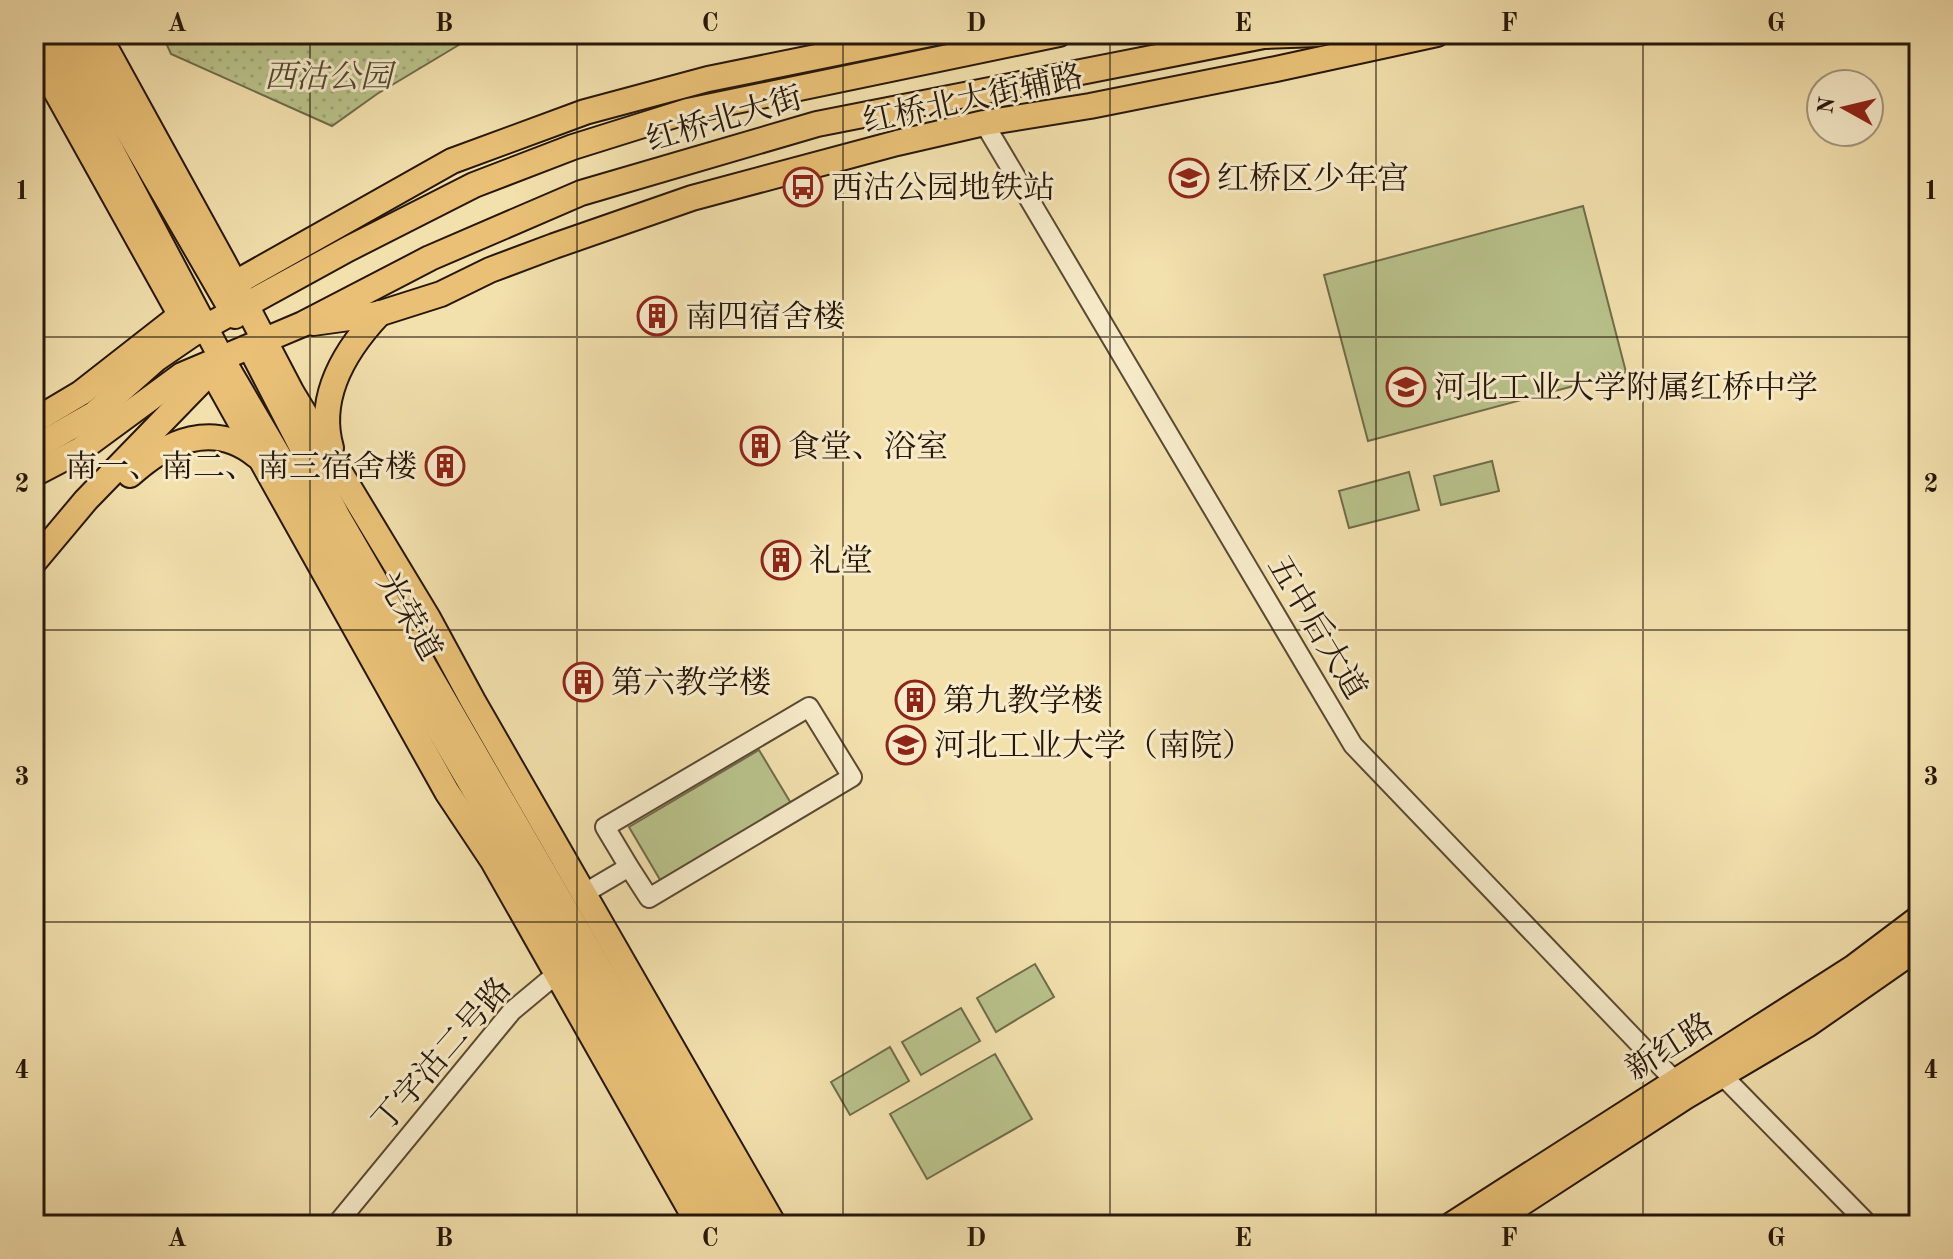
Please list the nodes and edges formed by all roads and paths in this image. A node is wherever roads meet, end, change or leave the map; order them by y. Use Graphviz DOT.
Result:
graph roads {
  1 [pos="50,34"];
  2 [pos="72,34"];
  3 [pos="98,34"];
  4 [pos="930,34"];
  5 [pos="1059,34"];
  6 [pos="1318,34"];
  7 [pos="1437,34"];
  8 [pos="1269,35"];
  9 [pos="1200,50"];
  10 [pos="34,52"];
  11 [pos="1090,106"];
  12 [pos="984,123"];
  13 [pos="430,258"];
  14 [pos="228,287"];
  15 [pos="240,309"];
  16 [pos="378,314"];
  17 [pos="192,321"];
  18 [pos="303,324"];
  19 [pos="257,344"];
  20 [pos="214,365"];
  21 [pos="34,421"];
  22 [pos="34,448"];
  23 [pos="258,457"];
  24 [pos="336,466"];
  25 [pos="34,474"];
  26 [pos="60,532"];
  27 [pos="34,562"];
  28 [pos="629,867"];
  29 [pos="583,894"];
  30 [pos="1919,918"];
  31 [pos="1919,947"];
  32 [pos="585,960"];
  33 [pos="1715,1067"];
  34 [pos="1680,1089"];
  35 [pos="336,1225"];
  36 [pos="699,1225"];
  37 [pos="723,1225"];
  38 [pos="748,1225"];
  39 [pos="774,1225"];
  40 [pos="1451,1225"];
  41 [pos="1488,1225"];
  42 [pos="1869,1225"];
  1 -- 17 [label="main road"];
  2 -- 14 [label="main road"];
  3 -- 14 [label="main road"];
  4 -- 14 [label="main road"];
  5 -- 15 [label="main road, 红桥北大街"];
  6 -- 8 [label="main road, 红桥北大街"];
  7 -- 11 [label="main road, 红桥北大街辅路"];
  8 -- 9 [label="main road, 红桥北大街"];
  9 -- 11 [label="main road"];
  9 -- 13 [label="main road, 红桥北大街"];
  10 -- 17 [label="main road"];
  11 -- 12 [label="main road, 红桥北大街辅路"];
  12 -- 16 [label="main road, 红桥北大街辅路"];
  12 -- 34 [label="street, 五中后大道"];
  13 -- 16 [label="main road"];
  13 -- 18 [label="main road, 红桥北大街"];
  14 -- 15 [label="main road"];
  14 -- 17 [label="main road"];
  15 -- 17 [label="main road, 红桥北大街"];
  15 -- 19 [label="main road"];
  16 -- 18 [label="main road, 红桥北大街辅路"];
  16 -- 24 [label="main road"];
  17 -- 20 [label="main road"];
  17 -- 21 [label="main road"];
  17 -- 22 [label="main road"];
  18 -- 19 [label="main road, 红桥北大街"];
  19 -- 20 [label="main road, 红桥北大街"];
  19 -- 24 [label="main road"];
  19 -- 32 [label="main road, 光荣道"];
  20 -- 23 [label="main road"];
  20 -- 25 [label="main road, 红桥北大街"];
  20 -- 26 [label="main road"];
  20 -- 32 [label="main road, 光荣道"];
  23 -- 26 [label="main road"];
  23 -- 32 [label="main road"];
  24 -- 29 [label="main road"];
  26 -- 27 [label="main road"];
  28 -- 28 [label="street"];
  28 -- 29 [label="street"];
  29 -- 32 [label="main road"];
  30 -- 33 [label="main road, 新红路"];
  31 -- 33 [label="main road, 新红路"];
  32 -- 35 [label="street, 丁字沽二号路"];
  32 -- 36 [label="main road"];
  32 -- 37 [label="main road, 光荣道"];
  32 -- 38 [label="main road, 光荣道"];
  32 -- 39 [label="main road"];
  33 -- 34 [label="main road, 新红路"];
  33 -- 42 [label="street"];
  34 -- 40 [label="main road, 新红路"];
  34 -- 41 [label="main road, 新红路"];
}
